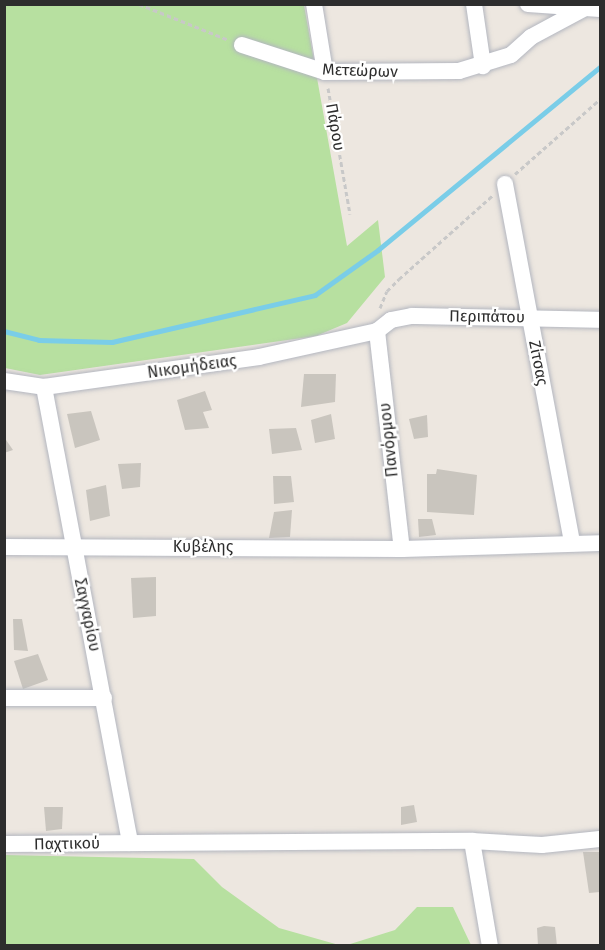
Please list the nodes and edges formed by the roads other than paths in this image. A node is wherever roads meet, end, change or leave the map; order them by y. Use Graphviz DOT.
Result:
graph roads {
  1 [pos="314,4"];
  2 [pos="474,4"];
  3 [pos="528,4"];
  4 [pos="593,8"];
  5 [pos="242,45"];
  6 [pos="483,66"];
  7 [pos="325,72"];
  8 [pos="505,184"];
  9 [pos="529,318"];
  10 [pos="600,320"];
  11 [pos="377,330"];
  12 [pos="4,381"];
  13 [pos="44,387"];
  14 [pos="572,542"];
  15 [pos="600,543"];
  16 [pos="72,546"];
  17 [pos="4,547"];
  18 [pos="402,549"];
  19 [pos="4,698"];
  20 [pos="104,699"];
  21 [pos="600,839"];
  22 [pos="472,841"];
  23 [pos="130,843"];
  24 [pos="4,844"];
  25 [pos="490,945"];
  1 -- 7 [label="street"];
  2 -- 6 [label="street"];
  3 -- 4 [label="street"];
  4 -- 6 [label="street, Μετεώρων"];
  5 -- 7 [label="street, Μετεώρων"];
  6 -- 7 [label="street, Μετεώρων"];
  8 -- 9 [label="street, Ζίτσας"];
  9 -- 10 [label="street, Περιπάτου"];
  9 -- 11 [label="street, Περιπάτου"];
  9 -- 14 [label="street, Ζίτσας"];
  11 -- 13 [label="street, Νικομήδειας"];
  11 -- 18 [label="street, Πανόρμου"];
  12 -- 13 [label="street, Νικομήδειας"];
  13 -- 16 [label="street, Σαγγαρίου"];
  14 -- 15 [label="street, Κυβέλης"];
  14 -- 18 [label="street, Κυβέλης"];
  16 -- 17 [label="street, Κυβέλης"];
  16 -- 18 [label="street, Κυβέλης"];
  16 -- 20 [label="street, Σαγγαρίου"];
  19 -- 20 [label="street"];
  20 -- 23 [label="street, Σαγγαρίου"];
  21 -- 22 [label="street, Παχτικού"];
  22 -- 23 [label="street, Παχτικού"];
  22 -- 25 [label="street"];
  23 -- 24 [label="street, Παχτικού"];
}
